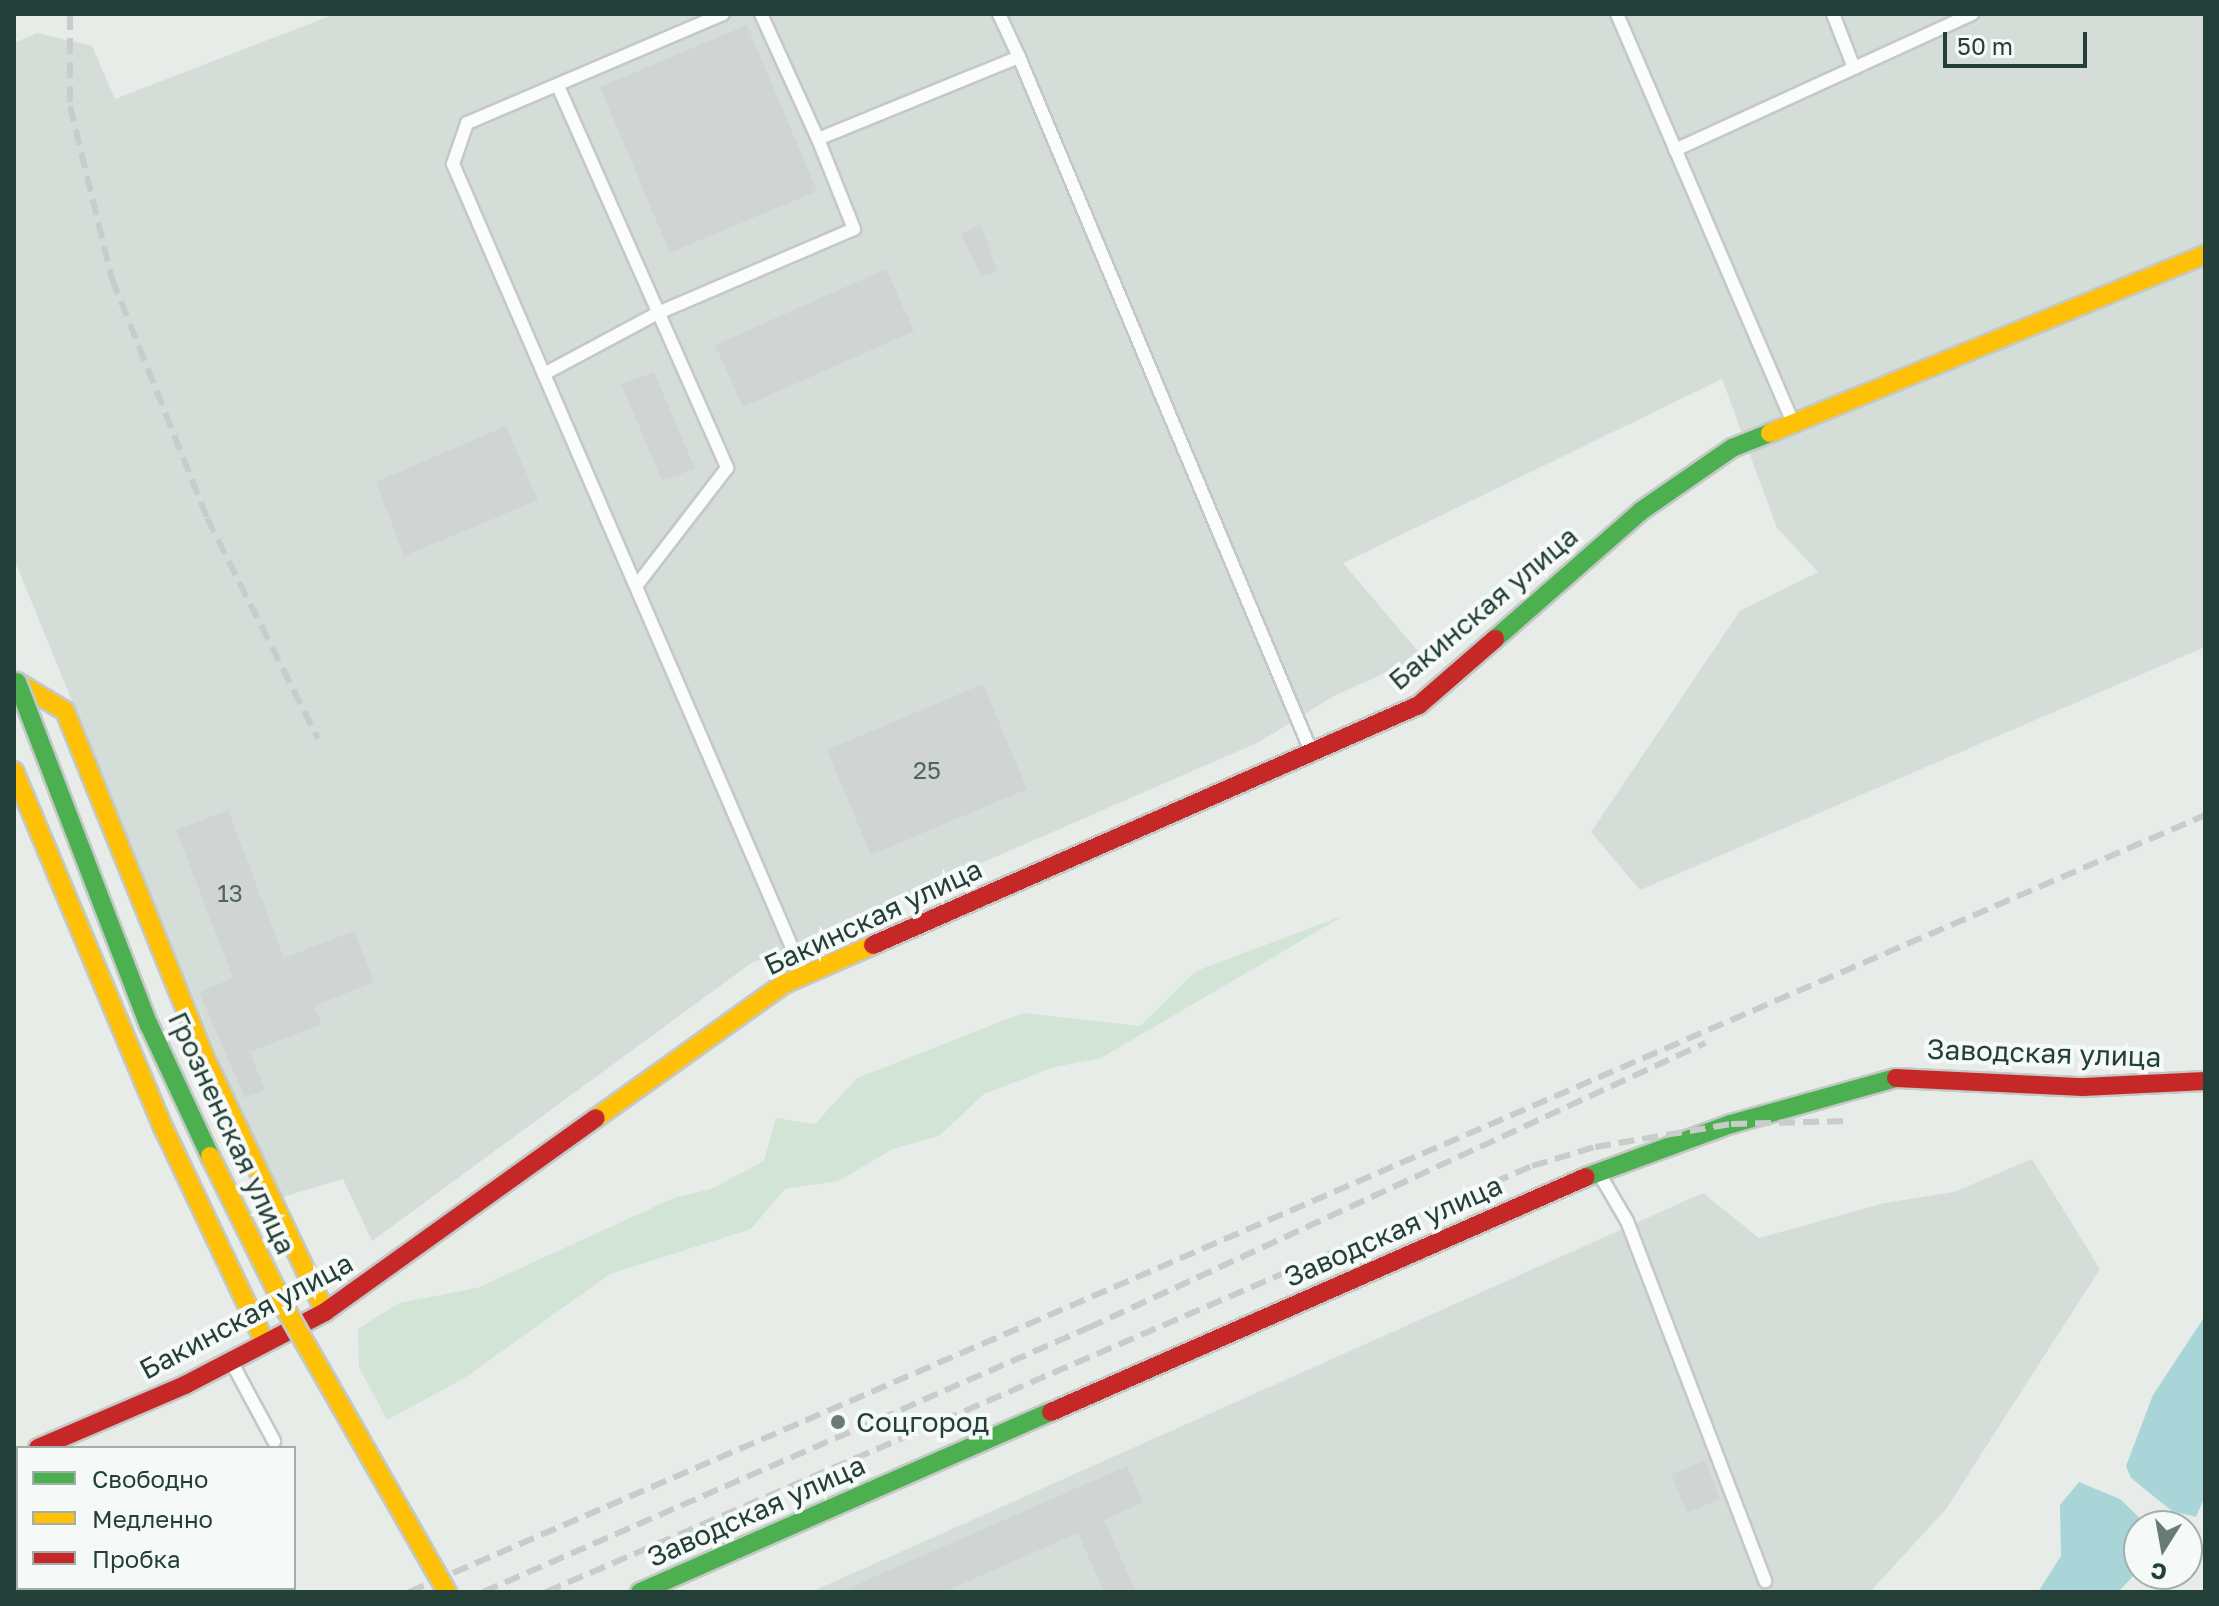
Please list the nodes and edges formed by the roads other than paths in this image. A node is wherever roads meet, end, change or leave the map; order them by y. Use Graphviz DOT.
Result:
graph roads {
  1 [pos="723,14"];
  2 [pos="761,14"];
  3 [pos="999,14"];
  4 [pos="1617,14"];
  5 [pos="1833,14"];
  6 [pos="1972,14"];
  7 [pos="1019,57"];
  8 [pos="1854,68"];
  9 [pos="558,86"];
  10 [pos="818,139"];
  11 [pos="1675,150"];
  12 [pos="2205,255"];
  13 [pos="658,313"];
  14 [pos="544,374"];
  15 [pos="1793,424"];
  16 [pos="636,586"];
  17 [pos="15,682"];
  18 [pos="1311,752"];
  19 [pos="14,771"];
  20 [pos="804,975"];
  21 [pos="2205,1081"];
  22 [pos="1598,1172"];
  23 [pos="271,1204"];
  24 [pos="325,1312"];
  25 [pos="264,1341"];
  26 [pos="230,1360"];
  27 [pos="274,1441"];
  28 [pos="42,1446"];
  29 [pos="1765,1581"];
  30 [pos="447,1592"];
  31 [pos="640,1592"];
  1 -- 9 [label="lane"];
  2 -- 10 [label="lane"];
  3 -- 7 [label="lane"];
  4 -- 11 [label="lane"];
  5 -- 8 [label="lane"];
  6 -- 8 [label="lane"];
  7 -- 10 [label="lane"];
  7 -- 18 [label="lane"];
  8 -- 11 [label="lane"];
  9 -- 13 [label="lane"];
  9 -- 14 [label="lane"];
  10 -- 13 [label="lane"];
  11 -- 15 [label="lane"];
  12 -- 15 [label="street, Бакинская улица"];
  13 -- 14 [label="lane"];
  13 -- 16 [label="lane"];
  14 -- 16 [label="lane"];
  15 -- 18 [label="street, Бакинская улица"];
  16 -- 20 [label="lane"];
  17 -- 23 [label="street"];
  17 -- 30 [label="street, Грозненская улица, bridge"];
  18 -- 20 [label="street, Бакинская улица"];
  19 -- 25 [label="street"];
  20 -- 24 [label="street, Бакинская улица"];
  21 -- 22 [label="street, Заводская улица"];
  22 -- 29 [label="lane"];
  22 -- 31 [label="street, Заводская улица"];
  23 -- 24 [label="street"];
  23 -- 25 [label="street"];
  24 -- 25 [label="street, Бакинская улица"];
  25 -- 26 [label="street, Бакинская улица"];
  26 -- 27 [label="lane"];
  26 -- 28 [label="street, Бакинская улица"];
}
